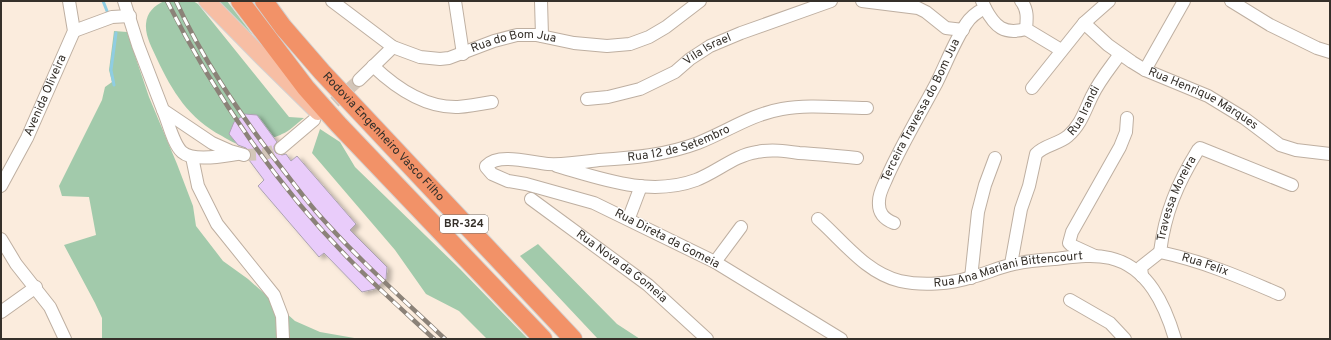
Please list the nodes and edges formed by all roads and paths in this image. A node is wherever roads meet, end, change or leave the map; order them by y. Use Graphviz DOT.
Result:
graph roads {
  1 [pos="69,1"];
  2 [pos="208,1"];
  3 [pos="240,1"];
  4 [pos="264,1"];
  5 [pos="332,1"];
  6 [pos="454,1"];
  7 [pos="541,1"];
  8 [pos="700,1"];
  9 [pos="831,1"];
  10 [pos="862,1"];
  11 [pos="1021,1"];
  12 [pos="1109,1"];
  13 [pos="1184,1"];
  14 [pos="1231,1"];
  15 [pos="127,2"];
  16 [pos="983,5"];
  17 [pos="130,16"];
  18 [pos="112,17"];
  19 [pos="1084,23"];
  20 [pos="1026,29"];
  21 [pos="962,30"];
  22 [pos="74,31"];
  23 [pos="542,36"];
  24 [pos="393,47"];
  25 [pos="1061,50"];
  26 [pos="1330,52"];
  27 [pos="463,54"];
  28 [pos="1120,54"];
  29 [pos="373,66"];
  30 [pos="1145,70"];
  31 [pos="358,80"];
  32 [pos="1032,88"];
  33 [pos="587,99"];
  34 [pos="492,102"];
  35 [pos="867,108"];
  36 [pos="164,110"];
  37 [pos="1127,118"];
  38 [pos="314,120"];
  39 [pos="281,148"];
  40 [pos="1330,154"];
  41 [pos="192,157"];
  42 [pos="857,158"];
  43 [pos="995,158"];
  44 [pos="373,161"];
  45 [pos="487,164"];
  46 [pos="548,164"];
  47 [pos="1292,185"];
  48 [pos="1,186"];
  49 [pos="641,186"];
  50 [pos="531,199"];
  51 [pos="630,215"];
  52 [pos="818,219"];
  53 [pos="894,223"];
  54 [pos="741,227"];
  55 [pos="1,239"];
  56 [pos="1160,252"];
  57 [pos="1095,256"];
  58 [pos="714,262"];
  59 [pos="1011,264"];
  60 [pos="1142,276"];
  61 [pos="971,278"];
  62 [pos="36,287"];
  63 [pos="1279,294"];
  64 [pos="1070,300"];
  65 [pos="1,312"];
  66 [pos="65,339"];
  67 [pos="283,339"];
  68 [pos="543,339"];
  69 [pos="573,339"];
  70 [pos="706,339"];
  71 [pos="841,339"];
  72 [pos="1125,339"];
  73 [pos="1175,339"];
  1 -- 22 [label="street"];
  2 -- 44 [label="main road"];
  3 -- 44 [label="highway, Rodovia Engenheiro Vasco Filho / BR-324"];
  4 -- 69 [label="highway, Rodovia Engenheiro Vasco Filho / BR-324"];
  5 -- 24 [label="street, Rua do Bom Jua"];
  6 -- 27 [label="street"];
  7 -- 23 [label="street"];
  8 -- 23 [label="street, Rua do Bom Jua"];
  9 -- 33 [label="street, Vila Israel"];
  10 -- 21 [label="street"];
  11 -- 20 [label="street"];
  12 -- 19 [label="street"];
  13 -- 30 [label="street"];
  14 -- 26 [label="street"];
  15 -- 17 [label="street"];
  15 -- 18 [label="street"];
  16 -- 20 [label="street"];
  16 -- 21 [label="street, Terceira Travessa do Bom Jua"];
  17 -- 18 [label="street"];
  17 -- 36 [label="street"];
  18 -- 22 [label="street"];
  19 -- 25 [label="street"];
  19 -- 28 [label="street, Rua Henrique Marques"];
  20 -- 25 [label="street"];
  21 -- 53 [label="street, Terceira Travessa do Bom Jua"];
  22 -- 48 [label="street, Avenida Oliveira"];
  23 -- 27 [label="street, Rua do Bom Jua"];
  24 -- 27 [label="street, Rua do Bom Jua"];
  24 -- 29 [label="street"];
  25 -- 32 [label="street"];
  28 -- 30 [label="street, Rua Henrique Marques"];
  28 -- 59 [label="street, Rua Irandi"];
  29 -- 31 [label="street"];
  29 -- 34 [label="street"];
  30 -- 40 [label="street, Rua Henrique Marques"];
  35 -- 46 [label="street, Rua 12 de Setembro"];
  36 -- 41 [label="street"];
  36 -- 41 [label="street"];
  37 -- 57 [label="street"];
  38 -- 39 [label="street"];
  41 -- 67 [label="street"];
  42 -- 49 [label="street"];
  43 -- 61 [label="street"];
  44 -- 68 [label="highway, Rodovia Engenheiro Vasco Filho / BR-324"];
  45 -- 46 [label="street, Rua 12 de Setembro"];
  45 -- 58 [label="street, Rua Direta da Gomeia"];
  46 -- 49 [label="street"];
  47 -- 56 [label="street, Travessa Moreira"];
  49 -- 51 [label="street"];
  50 -- 70 [label="street, Rua Nova da Gomeia"];
  52 -- 61 [label="street, Rua Ana Mariani Bittencourt"];
  54 -- 58 [label="street"];
  55 -- 62 [label="street"];
  56 -- 60 [label="street"];
  56 -- 63 [label="street, Rua Felix"];
  57 -- 59 [label="street, Rua Ana Mariani Bittencourt"];
  57 -- 60 [label="street, Rua Ana Mariani Bittencourt"];
  58 -- 71 [label="street, Rua Direta da Gomeia"];
  59 -- 61 [label="street, Rua Ana Mariani Bittencourt"];
  60 -- 73 [label="street, Rua Ana Mariani Bittencourt"];
  62 -- 65 [label="street"];
  62 -- 66 [label="street"];
  64 -- 72 [label="street"];
}
